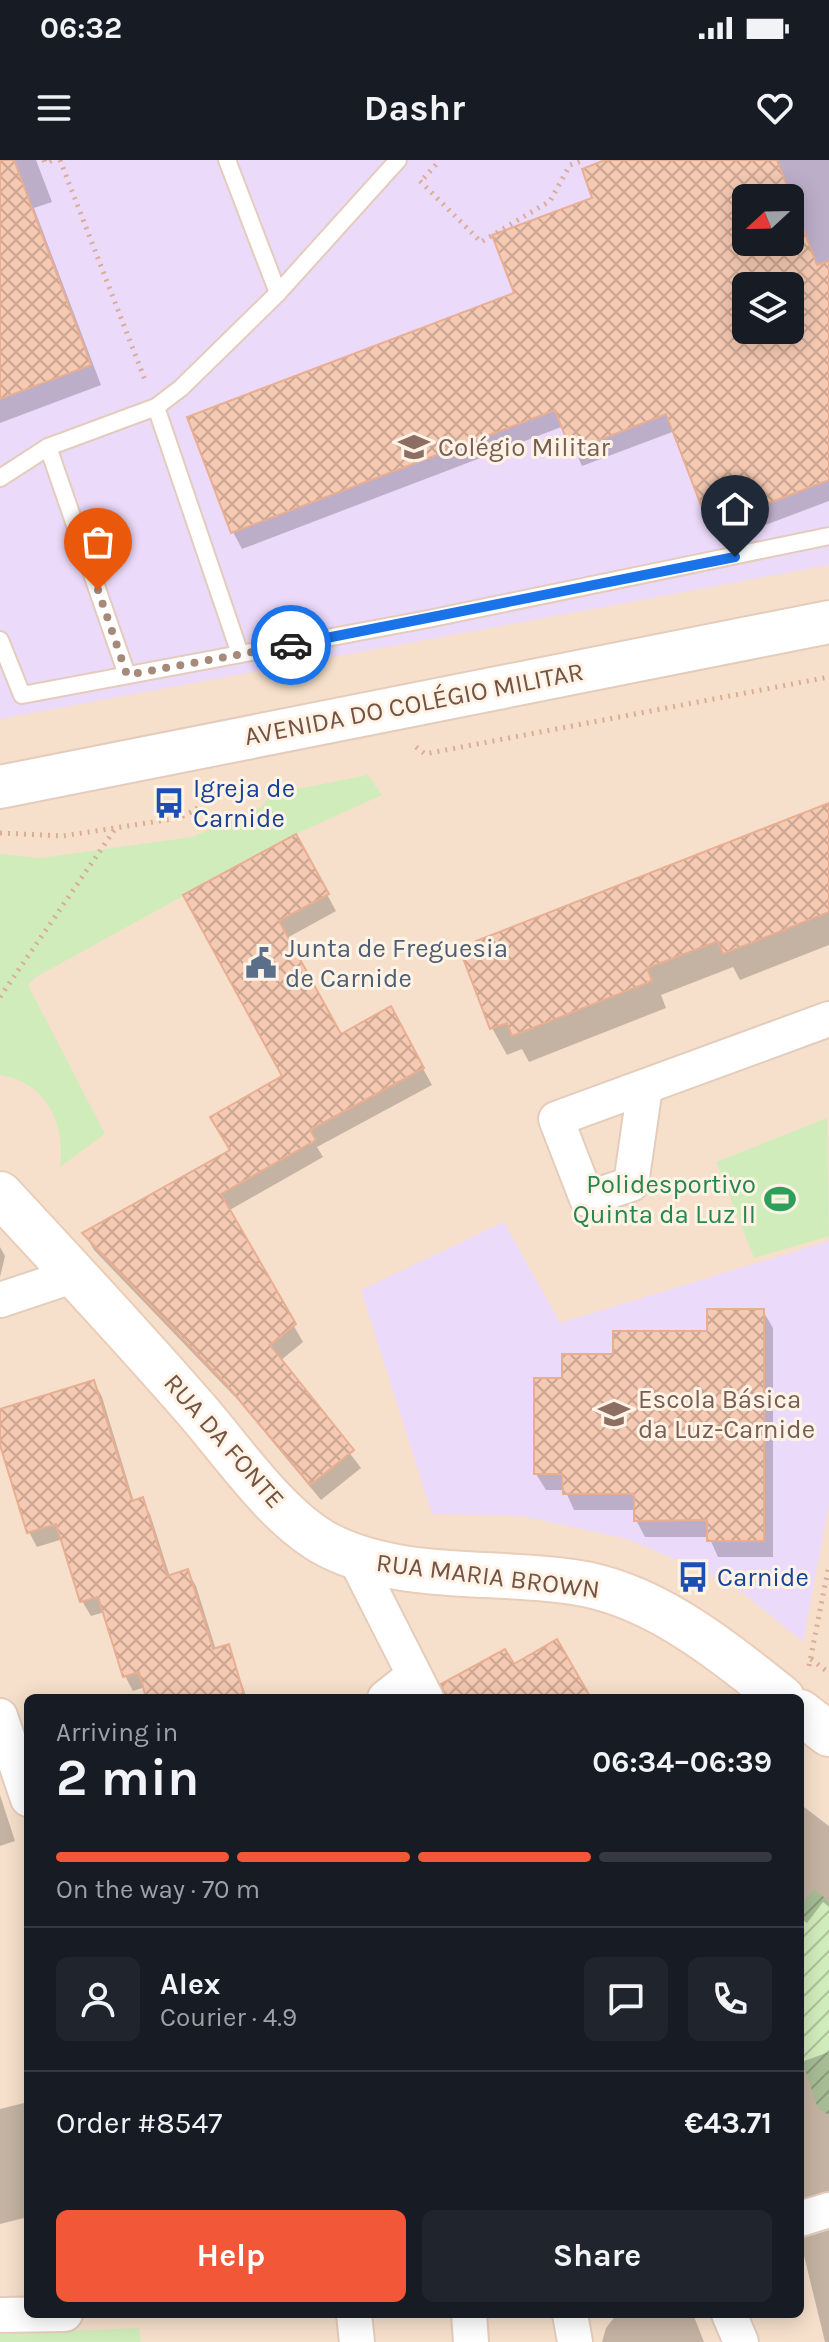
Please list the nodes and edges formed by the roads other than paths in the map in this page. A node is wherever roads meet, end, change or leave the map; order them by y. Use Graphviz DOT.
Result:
graph roads {
  1 [pos="227,160"];
  2 [pos="395,166"];
  3 [pos="278,293"];
  4 [pos="156,407"];
  5 [pos="48,447"];
  6 [pos="0,478"];
  7 [pos="829,536"];
  8 [pos="829,622"];
  9 [pos="0,640"];
  10 [pos="240,654"];
  11 [pos="127,675"];
  12 [pos="0,787"];
  13 [pos="829,1019"];
  14 [pos="645,1087"];
  15 [pos="0,1194"];
  16 [pos="78,1274"];
  17 [pos="0,1300"];
  18 [pos="355,1558"];
  19 [pos="420,1686"];
  20 [pos="397,1694"];
  21 [pos="797,1694"];
  22 [pos="804,1703"];
  23 [pos="0,1716"];
  24 [pos="829,1734"];
  25 [pos="24,1787"];
  26 [pos="829,2210"];
  27 [pos="804,2218"];
  28 [pos="0,2315"];
  29 [pos="24,2315"];
  30 [pos="354,2318"];
  31 [pos="469,2318"];
  32 [pos="571,2318"];
  33 [pos="731,2318"];
  34 [pos="357,2342"];
  35 [pos="471,2342"];
  36 [pos="575,2342"];
  37 [pos="741,2342"];
  1 -- 3 [label="lane"];
  2 -- 3 [label="lane"];
  3 -- 4 [label="lane"];
  4 -- 5 [label="lane"];
  4 -- 10 [label="lane"];
  5 -- 6 [label="lane"];
  5 -- 11 [label="lane"];
  7 -- 10 [label="lane"];
  8 -- 12 [label="street, AVENIDA DO COLÉGIO MILITAR"];
  9 -- 11 [label="lane"];
  10 -- 11 [label="lane"];
  13 -- 14 [label="street"];
  15 -- 16 [label="main road, RUA DA FONTE"];
  16 -- 17 [label="street"];
  16 -- 18 [label="main road, RUA DA FONTE"];
  18 -- 19 [label="street"];
  18 -- 21 [label="main road, RUA MARIA BROWN"];
  19 -- 20 [label="street"];
  22 -- 24 [label="main road, RUA MARIA BROWN"];
  23 -- 25 [label="street"];
  26 -- 27 [label="street"];
  28 -- 29 [label="street"];
  30 -- 34 [label="street"];
  31 -- 35 [label="street"];
  32 -- 36 [label="street"];
  33 -- 37 [label="street"];
}
